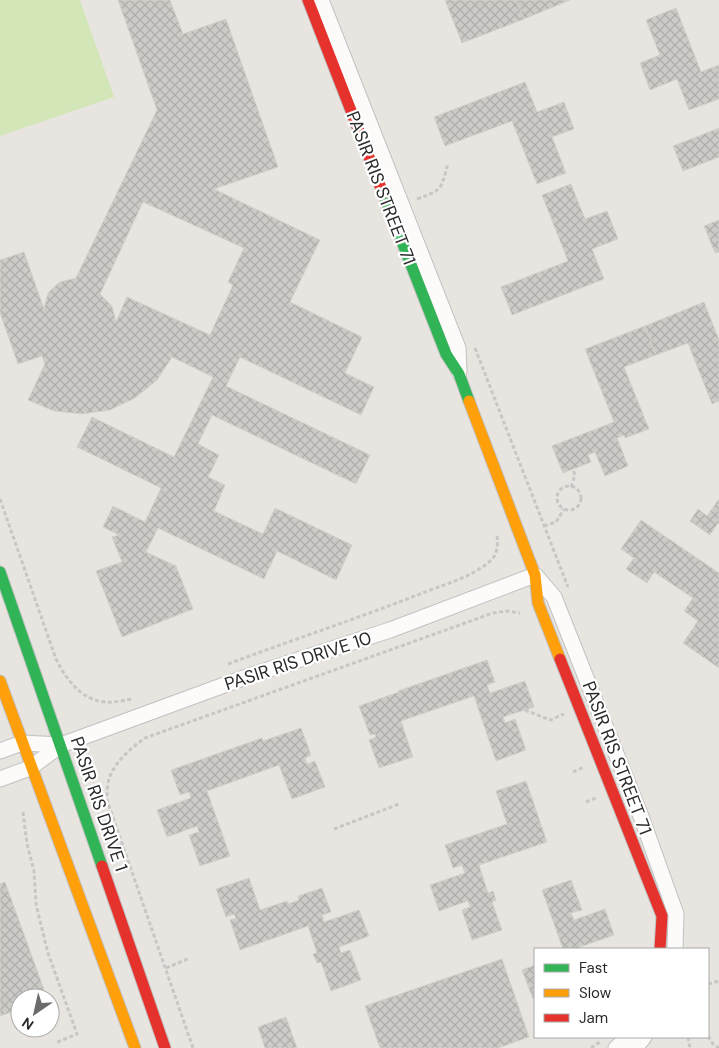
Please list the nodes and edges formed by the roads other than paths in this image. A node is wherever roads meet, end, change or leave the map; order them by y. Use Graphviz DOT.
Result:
graph roads {
  1 [pos="308,0"];
  2 [pos="321,0"];
  3 [pos="459,374"];
  4 [pos="0,572"];
  5 [pos="535,575"];
  6 [pos="0,681"];
  7 [pos="22,743"];
  8 [pos="61,746"];
  9 [pos="0,751"];
  10 [pos="30,768"];
  11 [pos="0,780"];
  12 [pos="660,948"];
  13 [pos="675,948"];
  14 [pos="626,1038"];
  15 [pos="643,1038"];
  16 [pos="610,1043"];
  17 [pos="134,1048"];
  18 [pos="165,1048"];
  19 [pos="635,1048"];
  1 -- 3 [label="street, PASIR RIS STREET 71"];
  2 -- 3 [label="street, PASIR RIS STREET 71"];
  3 -- 5 [label="street, PASIR RIS STREET 71"];
  4 -- 8 [label="street, PASIR RIS DRIVE 1"];
  5 -- 8 [label="street, PASIR RIS DRIVE 10"];
  5 -- 12 [label="street, PASIR RIS STREET 71"];
  5 -- 13 [label="street, PASIR RIS STREET 71"];
  6 -- 7 [label="street"];
  7 -- 8 [label="street, PASIR RIS DRIVE 10"];
  7 -- 9 [label="street, PASIR RIS DRIVE 10"];
  7 -- 10 [label="street"];
  8 -- 10 [label="street, PASIR RIS DRIVE 10"];
  8 -- 18 [label="street, PASIR RIS DRIVE 1"];
  10 -- 11 [label="street, PASIR RIS DRIVE 10"];
  10 -- 17 [label="street"];
  14 -- 16 [label="street"];
  15 -- 19 [label="street"];
}
